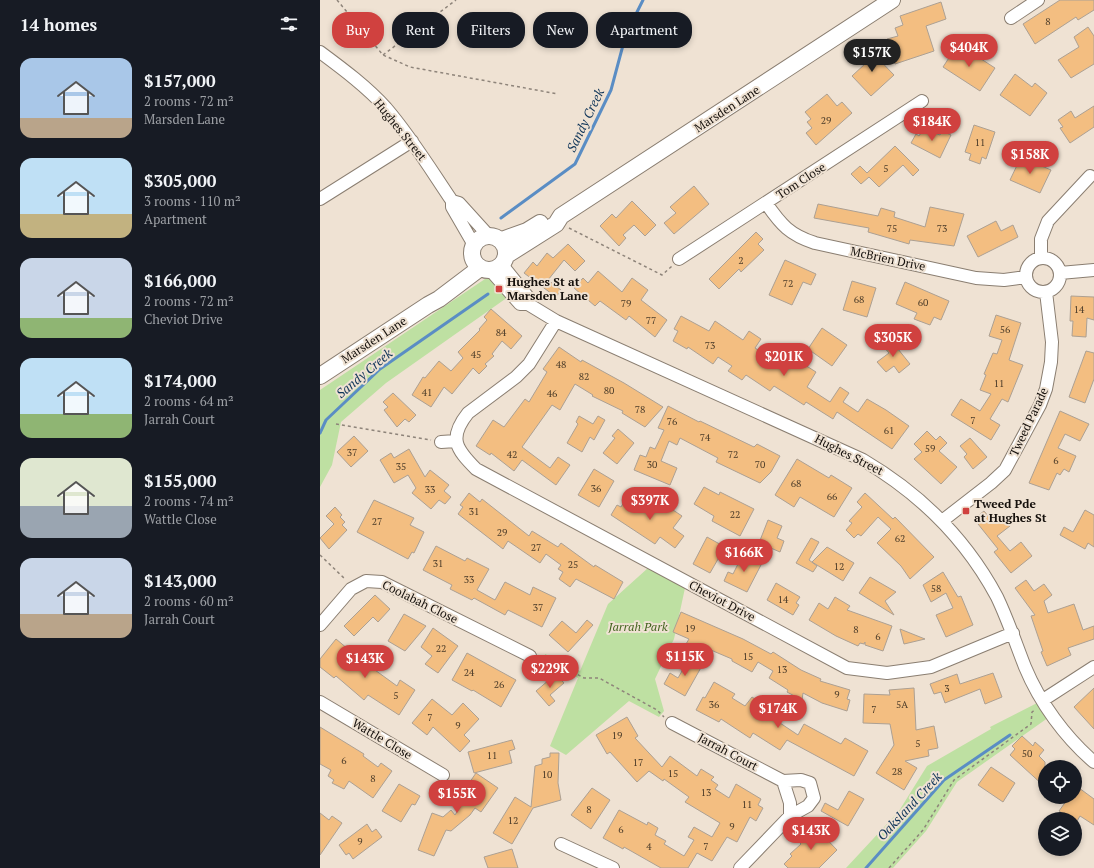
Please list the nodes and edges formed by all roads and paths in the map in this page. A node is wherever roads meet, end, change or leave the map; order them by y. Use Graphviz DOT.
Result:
graph roads {
  1 [pos="337,0"];
  2 [pos="456,0"];
  3 [pos="892,0"];
  4 [pos="1038,0"];
  5 [pos="1011,18"];
  6 [pos="320,52"];
  7 [pos="383,55"];
  8 [pos="558,94"];
  9 [pos="922,101"];
  10 [pos="412,142"];
  11 [pos="1090,176"];
  12 [pos="320,199"];
  13 [pos="452,201"];
  14 [pos="766,203"];
  15 [pos="561,216"];
  16 [pos="490,255"];
  17 [pos="1041,258"];
  18 [pos="679,259"];
  19 [pos="1094,270"];
  20 [pos="1060,273"];
  21 [pos="1026,277"];
  22 [pos="1046,292"];
  23 [pos="556,321"];
  24 [pos="320,376"];
  25 [pos="336,424"];
  26 [pos="456,441"];
  27 [pos="441,442"];
  28 [pos="942,521"];
  29 [pos="320,555"];
  30 [pos="351,589"];
  31 [pos="320,625"];
  32 [pos="1013,634"];
  33 [pos="530,656"];
  34 [pos="1094,667"];
  35 [pos="1043,701"];
  36 [pos="320,702"];
  37 [pos="672,723"];
  38 [pos="1094,762"];
  39 [pos="443,775"];
  40 [pos="783,781"];
  41 [pos="790,816"];
  42 [pos="561,844"];
  43 [pos="613,868"];
  44 [pos="740,868"];
  45 [pos="889,868"];
  1 -- 7 [label="path"];
  2 -- 7 [label="path"];
  3 -- 15 [label="main road, Marsden Lane"];
  4 -- 5 [label="street"];
  6 -- 10 [label="street, Hughes Street"];
  7 -- 8 [label="path"];
  9 -- 14 [label="street, Tom Close"];
  10 -- 12 [label="street"];
  10 -- 13 [label="street, Hughes Street"];
  11 -- 17 [label="street"];
  13 -- 16 [label="street, Hughes Street"];
  13 -- 16 [label="street, Hughes Street"];
  14 -- 18 [label="street, Tom Close"];
  14 -- 21 [label="street, McBrien Drive"];
  15 -- 16 [label="main road, Marsden Lane"];
  15 -- 18 [label="path"];
  16 -- 23 [label="street, Hughes Street"];
  16 -- 24 [label="main road, Marsden Lane"];
  17 -- 20 [label="street"];
  17 -- 21 [label="street"];
  19 -- 20 [label="street"];
  20 -- 22 [label="street"];
  21 -- 22 [label="street"];
  22 -- 28 [label="street, Tweed Parade"];
  23 -- 26 [label="street"];
  23 -- 28 [label="street, Hughes Street"];
  25 -- 27 [label="path"];
  26 -- 27 [label="street"];
  26 -- 32 [label="street, Cheviot Drive"];
  28 -- 32 [label="street, Hughes Street"];
  29 -- 30 [label="path"];
  30 -- 31 [label="street, Coolabah Close"];
  30 -- 33 [label="street, Coolabah Close"];
  32 -- 35 [label="street, Hughes Street"];
  33 -- 37 [label="path"];
  34 -- 35 [label="street"];
  35 -- 38 [label="street, Hughes Street"];
  35 -- 45 [label="path"];
  36 -- 39 [label="street, Wattle Close"];
  37 -- 40 [label="street, Jarrah Court"];
  40 -- 41 [label="street"];
  40 -- 41 [label="street, Jarrah Court"];
  41 -- 44 [label="street, Jarrah Court"];
  42 -- 43 [label="street"];
}
